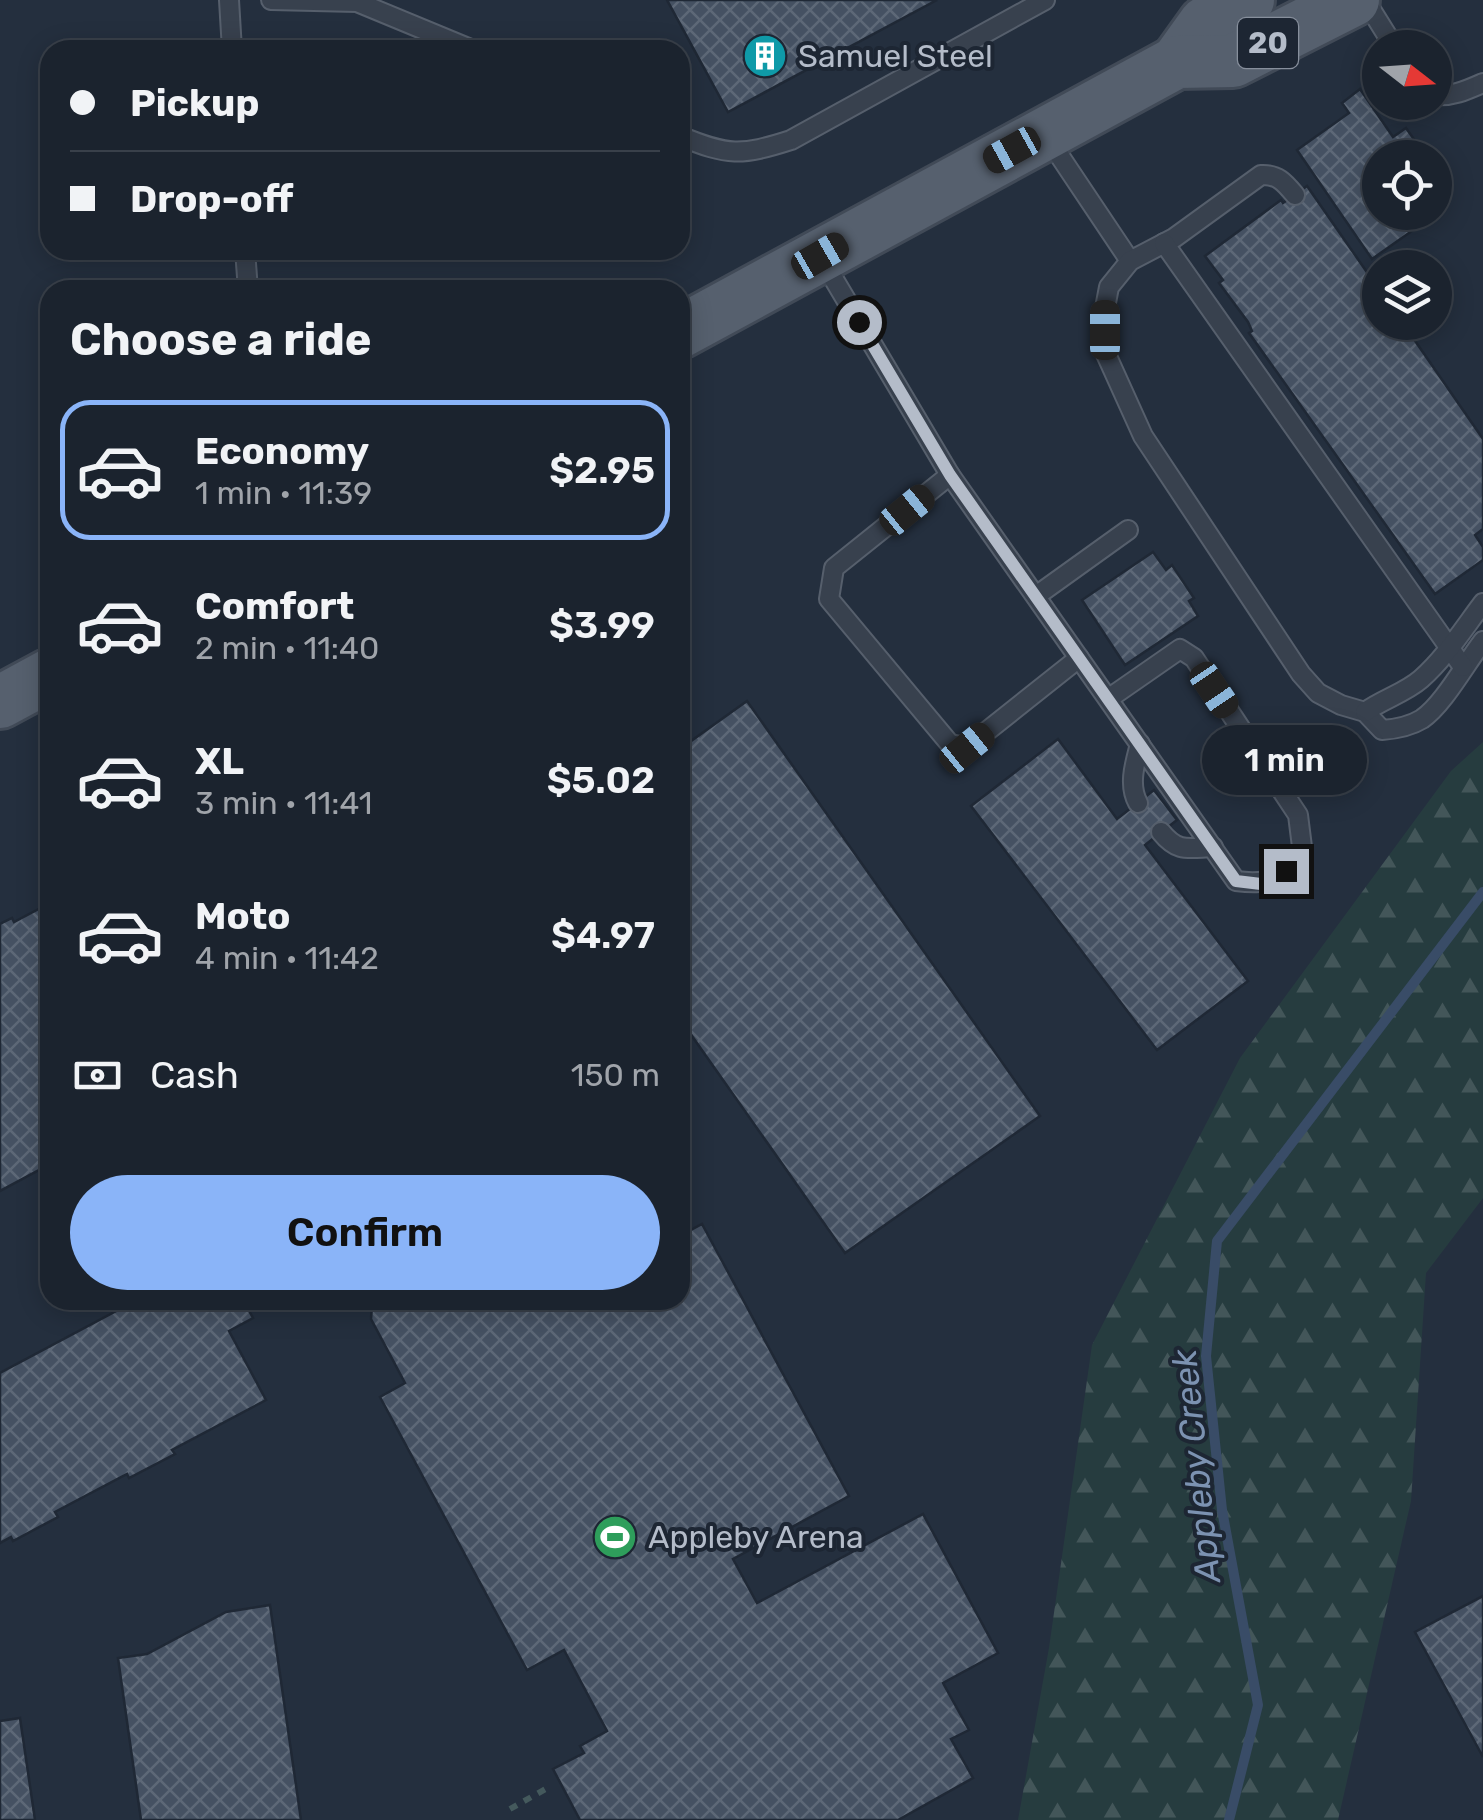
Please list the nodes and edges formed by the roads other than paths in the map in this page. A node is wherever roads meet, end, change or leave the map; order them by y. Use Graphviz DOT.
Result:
graph roads {
  1 [pos="228,0"];
  2 [pos="271,0"];
  3 [pos="1045,0"];
  4 [pos="1248,0"];
  5 [pos="1353,0"];
  6 [pos="1366,0"];
  7 [pos="1384,30"];
  8 [pos="231,40"];
  9 [pos="450,40"];
  10 [pos="1177,62"];
  11 [pos="1483,83"];
  12 [pos="1452,94"];
  13 [pos="1044,132"];
  14 [pos="690,140"];
  15 [pos="1295,195"];
  16 [pos="1164,243"];
  17 [pos="820,256"];
  18 [pos="1130,262"];
  19 [pos="690,327"];
  20 [pos="950,475"];
  21 [pos="1128,530"];
  22 [pos="1036,596"];
  23 [pos="1483,603"];
  24 [pos="1483,641"];
  25 [pos="1449,647"];
  26 [pos="1078,658"];
  27 [pos="1463,667"];
  28 [pos="40,680"];
  29 [pos="1108,699"];
  30 [pos="0,702"];
  31 [pos="1366,712"];
  32 [pos="1140,744"];
  33 [pos="1138,803"];
  34 [pos="1161,832"];
  35 [pos="1213,847"];
  1 -- 8 [label="lane"];
  2 -- 9 [label="lane"];
  3 -- 14 [label="lane"];
  4 -- 10 [label="main road, 20"];
  5 -- 10 [label="main road, 20"];
  6 -- 7 [label="lane"];
  10 -- 13 [label="main road, 20"];
  11 -- 12 [label="lane"];
  13 -- 17 [label="main road, 20"];
  13 -- 18 [label="lane"];
  15 -- 16 [label="lane"];
  16 -- 18 [label="lane"];
  16 -- 25 [label="lane"];
  17 -- 19 [label="main road, 20"];
  17 -- 20 [label="lane"];
  18 -- 31 [label="lane"];
  20 -- 22 [label="lane"];
  20 -- 26 [label="lane"];
  21 -- 22 [label="lane"];
  22 -- 26 [label="lane"];
  23 -- 25 [label="lane"];
  24 -- 27 [label="lane"];
  25 -- 27 [label="lane"];
  25 -- 31 [label="lane"];
  26 -- 29 [label="lane"];
  27 -- 31 [label="lane"];
  28 -- 30 [label="main road"];
  29 -- 32 [label="lane"];
  29 -- 35 [label="lane"];
  32 -- 33 [label="lane"];
  32 -- 35 [label="lane"];
  34 -- 35 [label="lane"];
}
